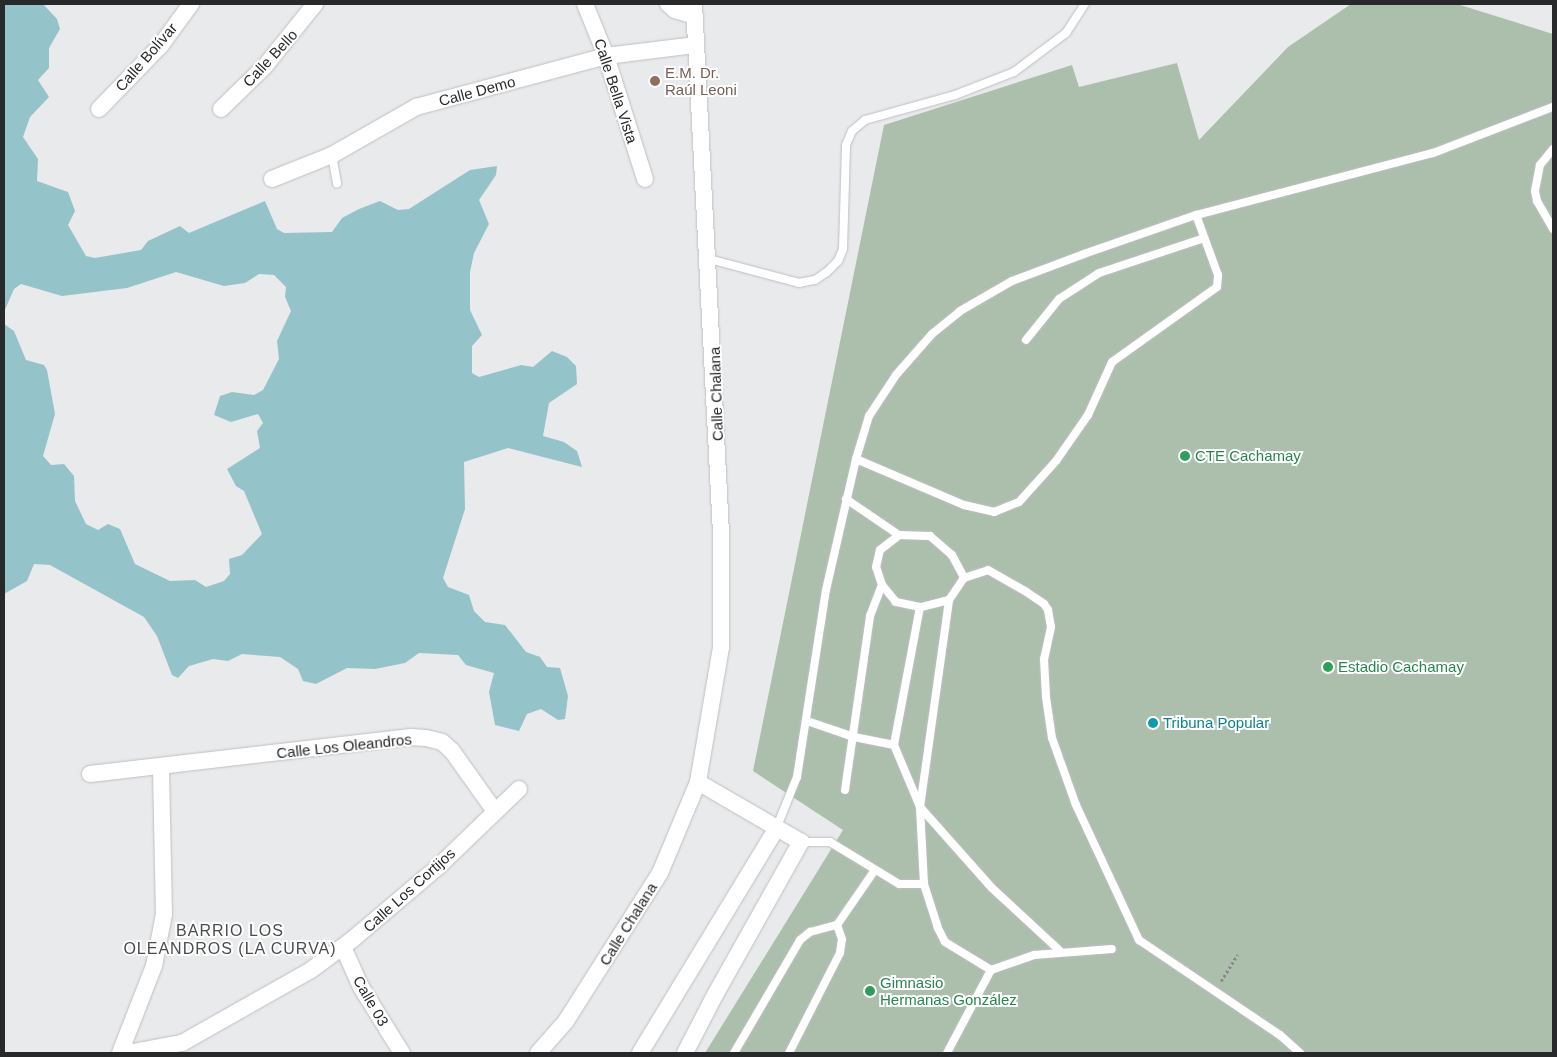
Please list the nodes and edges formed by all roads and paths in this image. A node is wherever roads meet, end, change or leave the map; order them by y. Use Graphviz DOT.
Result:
graph roads {
  1 [pos="190,4"];
  2 [pos="315,4"];
  3 [pos="585,4"];
  4 [pos="668,4"];
  5 [pos="1084,4"];
  6 [pos="695,10"];
  7 [pos="696,45"];
  8 [pos="606,56"];
  9 [pos="1553,107"];
  10 [pos="99,109"];
  11 [pos="221,109"];
  12 [pos="1553,149"];
  13 [pos="332,155"];
  14 [pos="272,179"];
  15 [pos="645,179"];
  16 [pos="337,184"];
  17 [pos="1196,214"];
  18 [pos="1553,229"];
  19 [pos="1204,238"];
  20 [pos="709,259"];
  21 [pos="1026,340"];
  22 [pos="856,459"];
  23 [pos="846,499"];
  24 [pos="899,535"];
  25 [pos="964,578"];
  26 [pos="882,585"];
  27 [pos="949,600"];
  28 [pos="920,607"];
  29 [pos="807,721"];
  30 [pos="854,737"];
  31 [pos="894,745"];
  32 [pos="161,768"];
  33 [pos="90,774"];
  34 [pos="698,782"];
  35 [pos="519,789"];
  36 [pos="846,790"];
  37 [pos="920,807"];
  38 [pos="494,810"];
  39 [pos="776,829"];
  40 [pos="801,842"];
  41 [pos="875,870"];
  42 [pos="924,884"];
  43 [pos="837,925"];
  44 [pos="343,947"];
  45 [pos="1112,949"];
  46 [pos="1060,951"];
  47 [pos="1237,955"];
  48 [pos="991,970"];
  49 [pos="1214,991"];
  50 [pos="120,1053"];
  51 [pos="127,1053"];
  52 [pos="402,1053"];
  53 [pos="538,1053"];
  54 [pos="640,1053"];
  55 [pos="686,1053"];
  56 [pos="734,1053"];
  57 [pos="789,1053"];
  58 [pos="947,1053"];
  59 [pos="1300,1053"];
  1 -- 10 [label="street, Calle Bolívar"];
  2 -- 11 [label="street, Calle Bello"];
  3 -- 8 [label="street, Calle Bella Vista"];
  4 -- 6 [label="street"];
  5 -- 20 [label="lane"];
  6 -- 7 [label="street, Calle Chalana"];
  7 -- 8 [label="street, Calle Demo"];
  7 -- 20 [label="street, Calle Chalana"];
  8 -- 13 [label="street, Calle Demo"];
  8 -- 15 [label="street, Calle Bella Vista"];
  9 -- 17 [label="lane"];
  12 -- 18 [label="lane"];
  13 -- 14 [label="street, Calle Demo"];
  13 -- 16 [label="lane"];
  17 -- 19 [label="lane"];
  17 -- 22 [label="lane"];
  19 -- 21 [label="lane"];
  19 -- 22 [label="lane"];
  20 -- 34 [label="street, Calle Chalana"];
  22 -- 23 [label="lane"];
  23 -- 24 [label="lane"];
  23 -- 29 [label="lane"];
  24 -- 25 [label="lane"];
  24 -- 26 [label="lane"];
  25 -- 27 [label="lane"];
  25 -- 49 [label="lane"];
  26 -- 28 [label="lane"];
  26 -- 30 [label="lane"];
  27 -- 28 [label="lane"];
  27 -- 37 [label="lane"];
  28 -- 31 [label="lane"];
  29 -- 30 [label="lane"];
  29 -- 39 [label="lane"];
  30 -- 31 [label="lane"];
  30 -- 36 [label="lane"];
  31 -- 37 [label="lane"];
  32 -- 33 [label="street, Calle Los Oleandros"];
  32 -- 38 [label="street, Calle Los Oleandros"];
  32 -- 50 [label="street"];
  34 -- 39 [label="street"];
  34 -- 53 [label="street, Calle Chalana"];
  35 -- 38 [label="street, Calle Los Cortijos"];
  37 -- 42 [label="lane"];
  37 -- 46 [label="lane"];
  38 -- 44 [label="street, Calle Los Cortijos"];
  39 -- 40 [label="street"];
  39 -- 54 [label="street"];
  40 -- 41 [label="lane"];
  40 -- 55 [label="street"];
  41 -- 42 [label="lane"];
  41 -- 43 [label="lane"];
  42 -- 48 [label="lane"];
  43 -- 56 [label="lane"];
  43 -- 57 [label="lane"];
  44 -- 51 [label="street, Calle Los Cortijos"];
  44 -- 52 [label="street, Calle 03"];
  45 -- 46 [label="lane"];
  46 -- 48 [label="lane"];
  47 -- 49 [label="path"];
  48 -- 58 [label="lane"];
  49 -- 59 [label="lane"];
}
